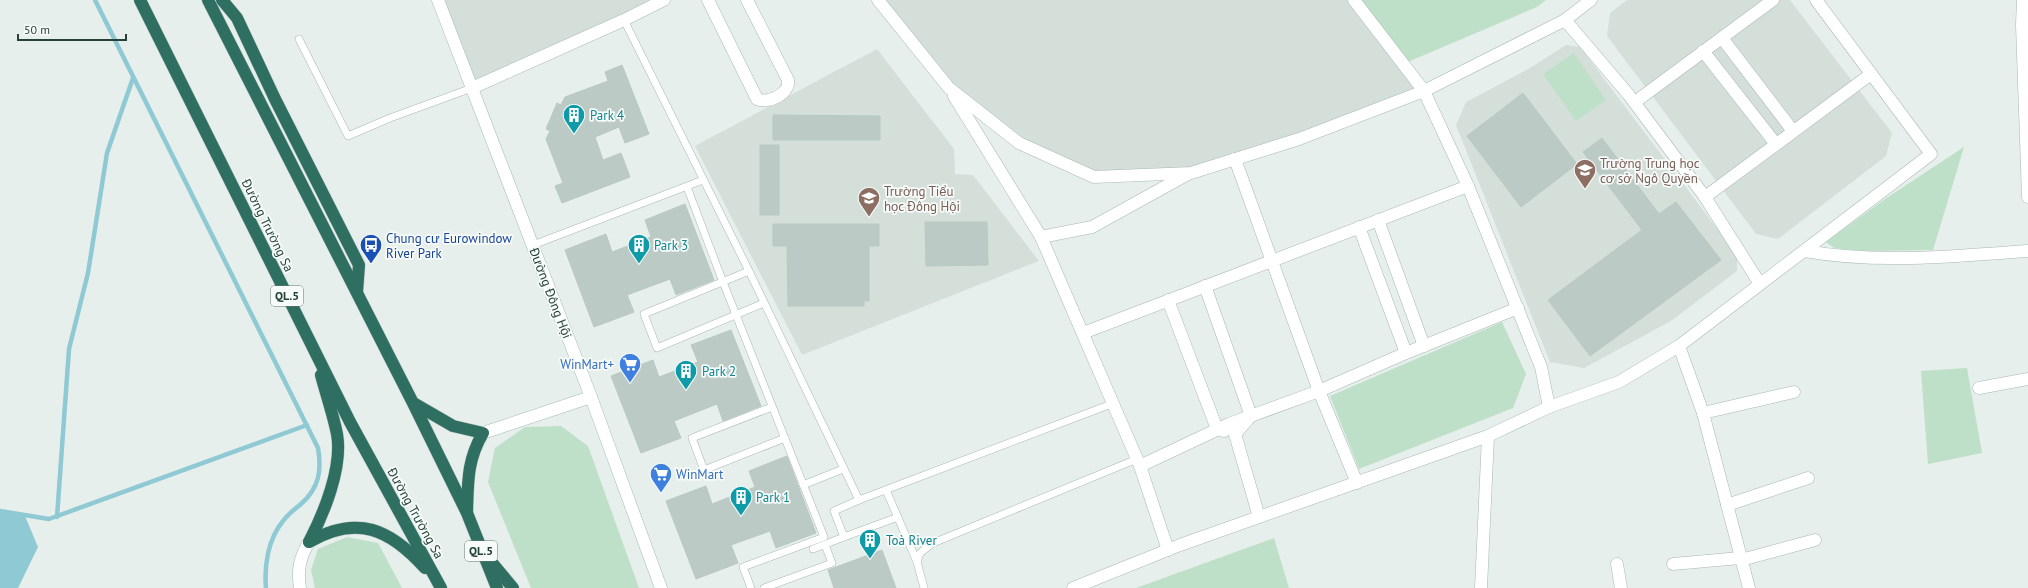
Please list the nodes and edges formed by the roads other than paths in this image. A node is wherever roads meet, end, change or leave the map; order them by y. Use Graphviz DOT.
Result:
graph roads {
  1 [pos="140,0"];
  2 [pos="208,0"];
  3 [pos="222,0"];
  4 [pos="438,0"];
  5 [pos="664,0"];
  6 [pos="708,0"];
  7 [pos="747,0"];
  8 [pos="878,0"];
  9 [pos="1354,0"];
  10 [pos="1591,0"];
  11 [pos="1773,0"];
  12 [pos="1816,0"];
  13 [pos="2023,0"];
  14 [pos="624,20"];
  15 [pos="1565,20"];
  16 [pos="1722,38"];
  17 [pos="299,39"];
  18 [pos="1703,52"];
  19 [pos="1871,74"];
  20 [pos="472,88"];
  21 [pos="949,88"];
  22 [pos="1424,91"];
  23 [pos="1635,102"];
  24 [pos="1793,131"];
  25 [pos="1776,144"];
  26 [pos="1235,159"];
  27 [pos="1191,173"];
  28 [pos="703,180"];
  29 [pos="1468,186"];
  30 [pos="687,187"];
  31 [pos="1705,197"];
  32 [pos="2028,197"];
  33 [pos="1378,220"];
  34 [pos="1359,227"];
  35 [pos="1041,237"];
  36 [pos="533,245"];
  37 [pos="1804,251"];
  38 [pos="2028,252"];
  39 [pos="1273,260"];
  40 [pos="749,271"];
  41 [pos="723,282"];
  42 [pos="1760,284"];
  43 [pos="1205,286"];
  44 [pos="357,293"];
  45 [pos="1168,300"];
  46 [pos="764,303"];
  47 [pos="1518,308"];
  48 [pos="736,316"];
  49 [pos="1083,333"];
  50 [pos="1424,346"];
  51 [pos="1679,346"];
  52 [pos="313,347"];
  53 [pos="1406,353"];
  54 [pos="2028,379"];
  55 [pos="1979,388"];
  56 [pos="1319,391"];
  57 [pos="1794,392"];
  58 [pos="591,397"];
  59 [pos="413,403"];
  60 [pos="1114,403"];
  61 [pos="772,407"];
  62 [pos="1549,407"];
  63 [pos="1703,413"];
  64 [pos="1251,416"];
  65 [pos="1217,429"];
  66 [pos="483,433"];
  67 [pos="1235,434"];
  68 [pos="1488,436"];
  69 [pos="785,438"];
  70 [pos="1138,462"];
  71 [pos="843,469"];
  72 [pos="1808,478"];
  73 [pos="1357,483"];
  74 [pos="803,485"];
  75 [pos="886,490"];
  76 [pos="859,500"];
  77 [pos="1727,505"];
  78 [pos="467,513"];
  79 [pos="1259,517"];
  80 [pos="898,518"];
  81 [pos="844,537"];
  82 [pos="1815,540"];
  83 [pos="309,542"];
  84 [pos="825,545"];
  85 [pos="479,547"];
  86 [pos="813,549"];
  87 [pos="1168,550"];
  88 [pos="1741,559"];
  89 [pos="918,562"];
  90 [pos="1617,564"];
  91 [pos="1673,564"];
  92 [pos="440,587"];
  93 [pos="300,588"];
  94 [pos="497,588"];
  95 [pos="513,588"];
  96 [pos="661,588"];
  97 [pos="751,588"];
  98 [pos="764,588"];
  99 [pos="924,588"];
  100 [pos="1073,588"];
  101 [pos="1481,588"];
  102 [pos="1621,588"];
  103 [pos="1749,588"];
  1 -- 52 [label="highway, Đường Trường Sa / QL.5"];
  2 -- 44 [label="highway, QL.5"];
  3 -- 44 [label="highway"];
  4 -- 20 [label="street, Đường Đông Hội"];
  5 -- 14 [label="street"];
  6 -- 7 [label="street"];
  8 -- 21 [label="street"];
  9 -- 22 [label="street"];
  10 -- 15 [label="street"];
  11 -- 16 [label="street"];
  12 -- 19 [label="street"];
  13 -- 32 [label="street"];
  14 -- 20 [label="street"];
  14 -- 28 [label="lane"];
  15 -- 22 [label="street"];
  15 -- 23 [label="street"];
  16 -- 18 [label="street"];
  16 -- 24 [label="street"];
  17 -- 20 [label="lane"];
  18 -- 23 [label="street"];
  18 -- 25 [label="street"];
  19 -- 24 [label="street"];
  19 -- 37 [label="street"];
  20 -- 36 [label="street, Đường Đông Hội"];
  21 -- 27 [label="street"];
  21 -- 35 [label="street"];
  22 -- 26 [label="street"];
  22 -- 29 [label="street"];
  23 -- 31 [label="street"];
  24 -- 25 [label="street"];
  25 -- 31 [label="street"];
  26 -- 27 [label="street"];
  26 -- 39 [label="street"];
  27 -- 35 [label="street"];
  28 -- 30 [label="lane"];
  28 -- 40 [label="lane"];
  29 -- 33 [label="street"];
  29 -- 47 [label="street"];
  30 -- 36 [label="lane"];
  30 -- 41 [label="lane"];
  31 -- 42 [label="street"];
  33 -- 34 [label="street"];
  33 -- 50 [label="street"];
  34 -- 39 [label="street"];
  34 -- 53 [label="street"];
  35 -- 49 [label="street"];
  36 -- 58 [label="street, Đường Đông Hội"];
  37 -- 38 [label="street"];
  37 -- 42 [label="street"];
  39 -- 43 [label="street"];
  39 -- 56 [label="street"];
  40 -- 41 [label="lane"];
  40 -- 46 [label="lane"];
  41 -- 48 [label="lane"];
  41 -- 48 [label="lane"];
  42 -- 51 [label="street"];
  43 -- 45 [label="street"];
  43 -- 64 [label="street"];
  44 -- 59 [label="highway, QL.5"];
  45 -- 49 [label="street"];
  45 -- 65 [label="street"];
  46 -- 48 [label="lane"];
  46 -- 71 [label="lane"];
  47 -- 50 [label="street"];
  47 -- 62 [label="street"];
  48 -- 61 [label="lane"];
  49 -- 60 [label="street"];
  50 -- 53 [label="street"];
  51 -- 62 [label="street"];
  51 -- 63 [label="street"];
  52 -- 83 [label="highway"];
  52 -- 92 [label="highway, Đường Trường Sa / QL.5"];
  53 -- 56 [label="street"];
  54 -- 55 [label="street"];
  56 -- 64 [label="street"];
  56 -- 73 [label="street"];
  57 -- 63 [label="street"];
  58 -- 66 [label="street"];
  58 -- 96 [label="street, Đường Đông Hội"];
  59 -- 66 [label="highway"];
  59 -- 78 [label="highway, QL.5"];
  60 -- 70 [label="street"];
  60 -- 75 [label="lane"];
  61 -- 69 [label="lane"];
  61 -- 69 [label="lane"];
  62 -- 68 [label="street"];
  63 -- 77 [label="street"];
  64 -- 65 [label="street"];
  64 -- 67 [label="street"];
  65 -- 67 [label="street"];
  65 -- 70 [label="street"];
  66 -- 78 [label="highway"];
  67 -- 79 [label="street"];
  68 -- 73 [label="street"];
  68 -- 101 [label="street"];
  69 -- 74 [label="lane"];
  70 -- 87 [label="street"];
  70 -- 89 [label="lane"];
  71 -- 74 [label="lane"];
  71 -- 76 [label="lane"];
  72 -- 77 [label="street"];
  73 -- 79 [label="street"];
  74 -- 97 [label="lane"];
  75 -- 76 [label="lane"];
  75 -- 80 [label="lane"];
  76 -- 81 [label="lane"];
  77 -- 88 [label="street"];
  78 -- 85 [label="highway, QL.5"];
  79 -- 87 [label="street"];
  80 -- 81 [label="lane"];
  80 -- 89 [label="lane"];
  81 -- 84 [label="lane"];
  82 -- 88 [label="street"];
  83 -- 92 [label="highway"];
  83 -- 93 [label="street"];
  84 -- 86 [label="lane"];
  84 -- 98 [label="lane"];
  85 -- 94 [label="highway, QL.5"];
  85 -- 95 [label="highway"];
  87 -- 100 [label="street"];
  88 -- 91 [label="street"];
  88 -- 103 [label="street"];
  89 -- 99 [label="lane"];
  90 -- 102 [label="street"];
}
